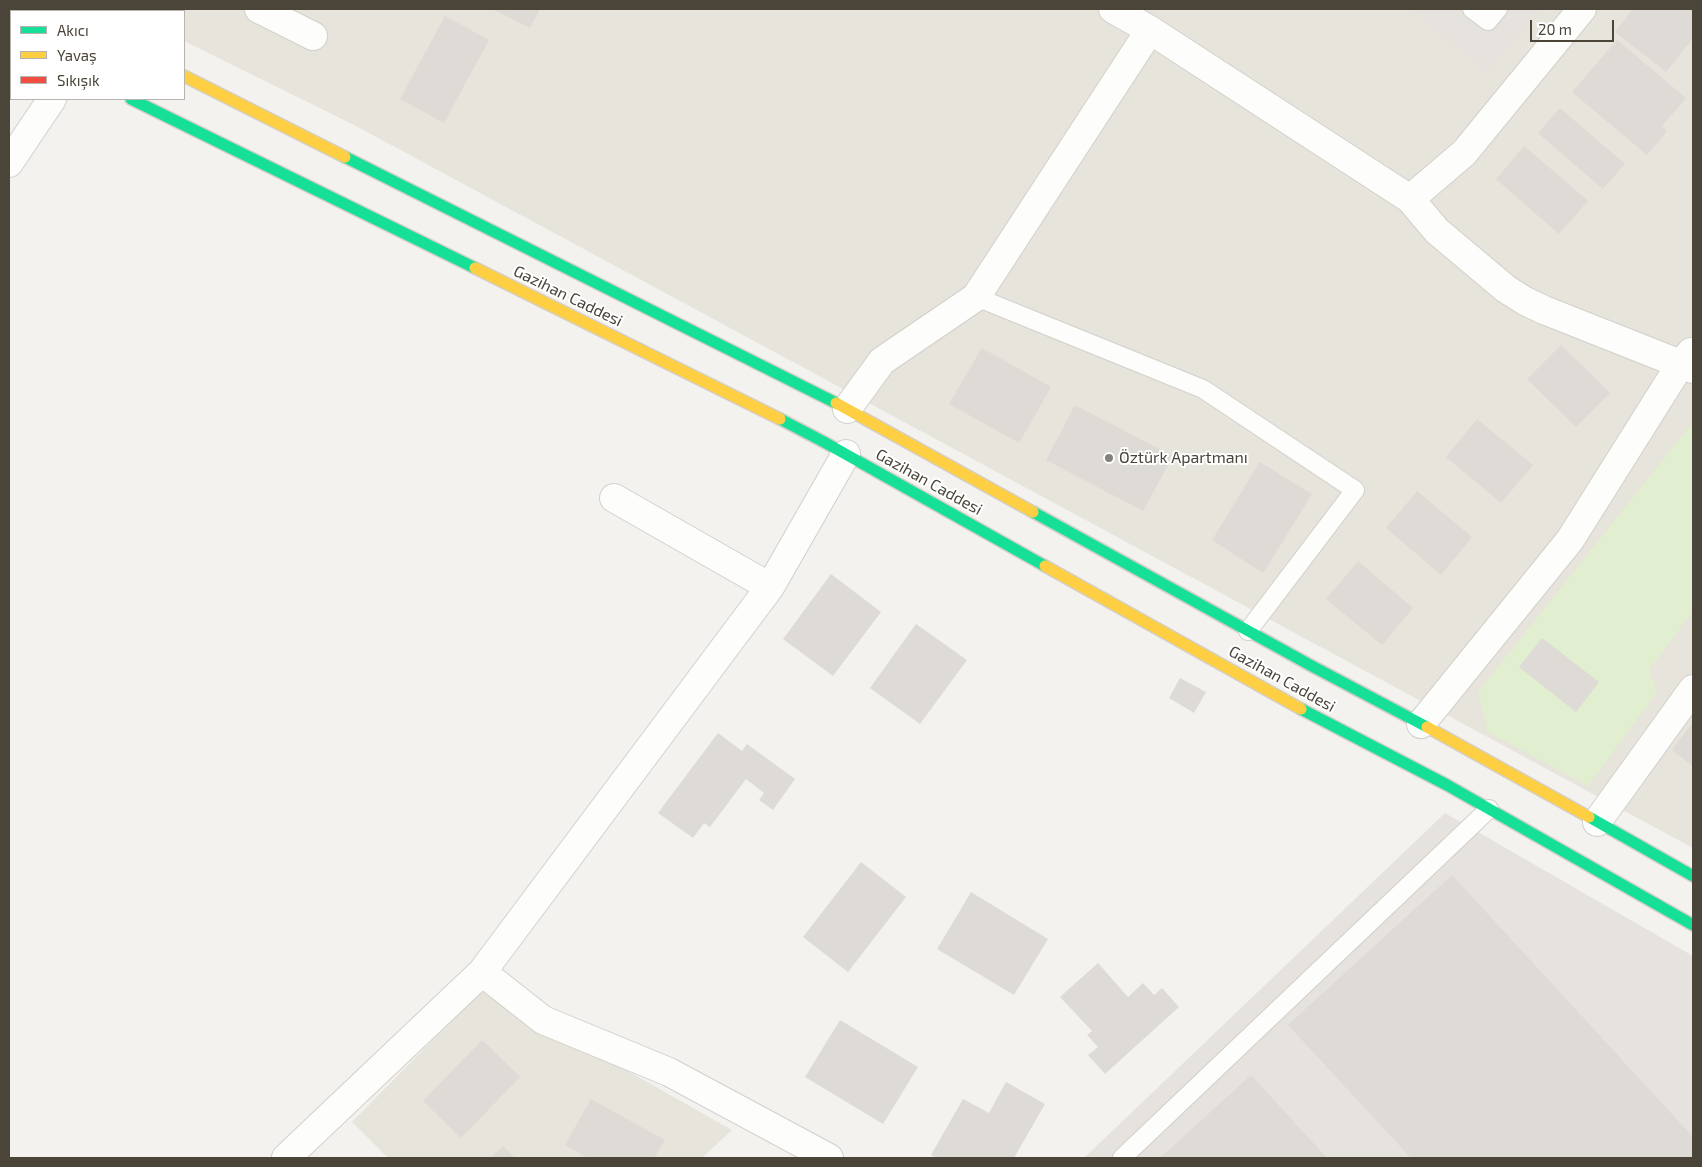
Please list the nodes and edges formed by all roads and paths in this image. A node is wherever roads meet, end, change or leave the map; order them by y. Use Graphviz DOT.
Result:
graph roads {
  1 [pos="258,9"];
  2 [pos="1113,9"];
  3 [pos="1472,9"];
  4 [pos="1498,9"];
  5 [pos="1582,9"];
  6 [pos="1150,30"];
  7 [pos="313,36"];
  8 [pos="185,77"];
  9 [pos="51,100"];
  10 [pos="133,100"];
  11 [pos="9,163"];
  12 [pos="1410,199"];
  13 [pos="976,297"];
  14 [pos="1689,361"];
  15 [pos="847,409"];
  16 [pos="846,454"];
  17 [pos="614,498"];
  18 [pos="770,587"];
  19 [pos="1248,631"];
  20 [pos="1693,689"];
  21 [pos="1421,724"];
  22 [pos="1488,809"];
  23 [pos="1597,822"];
  24 [pos="1693,876"];
  25 [pos="1693,925"];
  26 [pos="482,972"];
  27 [pos="286,1158"];
  28 [pos="829,1158"];
  29 [pos="1122,1158"];
  1 -- 7 [label="street"];
  2 -- 6 [label="street"];
  3 -- 4 [label="lane"];
  5 -- 12 [label="street"];
  6 -- 12 [label="street"];
  6 -- 13 [label="street"];
  8 -- 15 [label="main road, Gazihan Caddesi"];
  9 -- 11 [label="street"];
  10 -- 16 [label="main road, Gazihan Caddesi"];
  12 -- 14 [label="street"];
  13 -- 15 [label="street"];
  13 -- 19 [label="lane"];
  14 -- 21 [label="street"];
  15 -- 19 [label="main road, Gazihan Caddesi"];
  16 -- 18 [label="street"];
  16 -- 22 [label="main road, Gazihan Caddesi"];
  17 -- 18 [label="street"];
  18 -- 26 [label="street"];
  19 -- 21 [label="main road, Gazihan Caddesi"];
  20 -- 23 [label="street"];
  21 -- 23 [label="main road, Gazihan Caddesi"];
  22 -- 25 [label="main road, Gazihan Caddesi"];
  22 -- 29 [label="lane"];
  23 -- 24 [label="main road, Gazihan Caddesi"];
  26 -- 27 [label="street"];
  26 -- 28 [label="street"];
}
